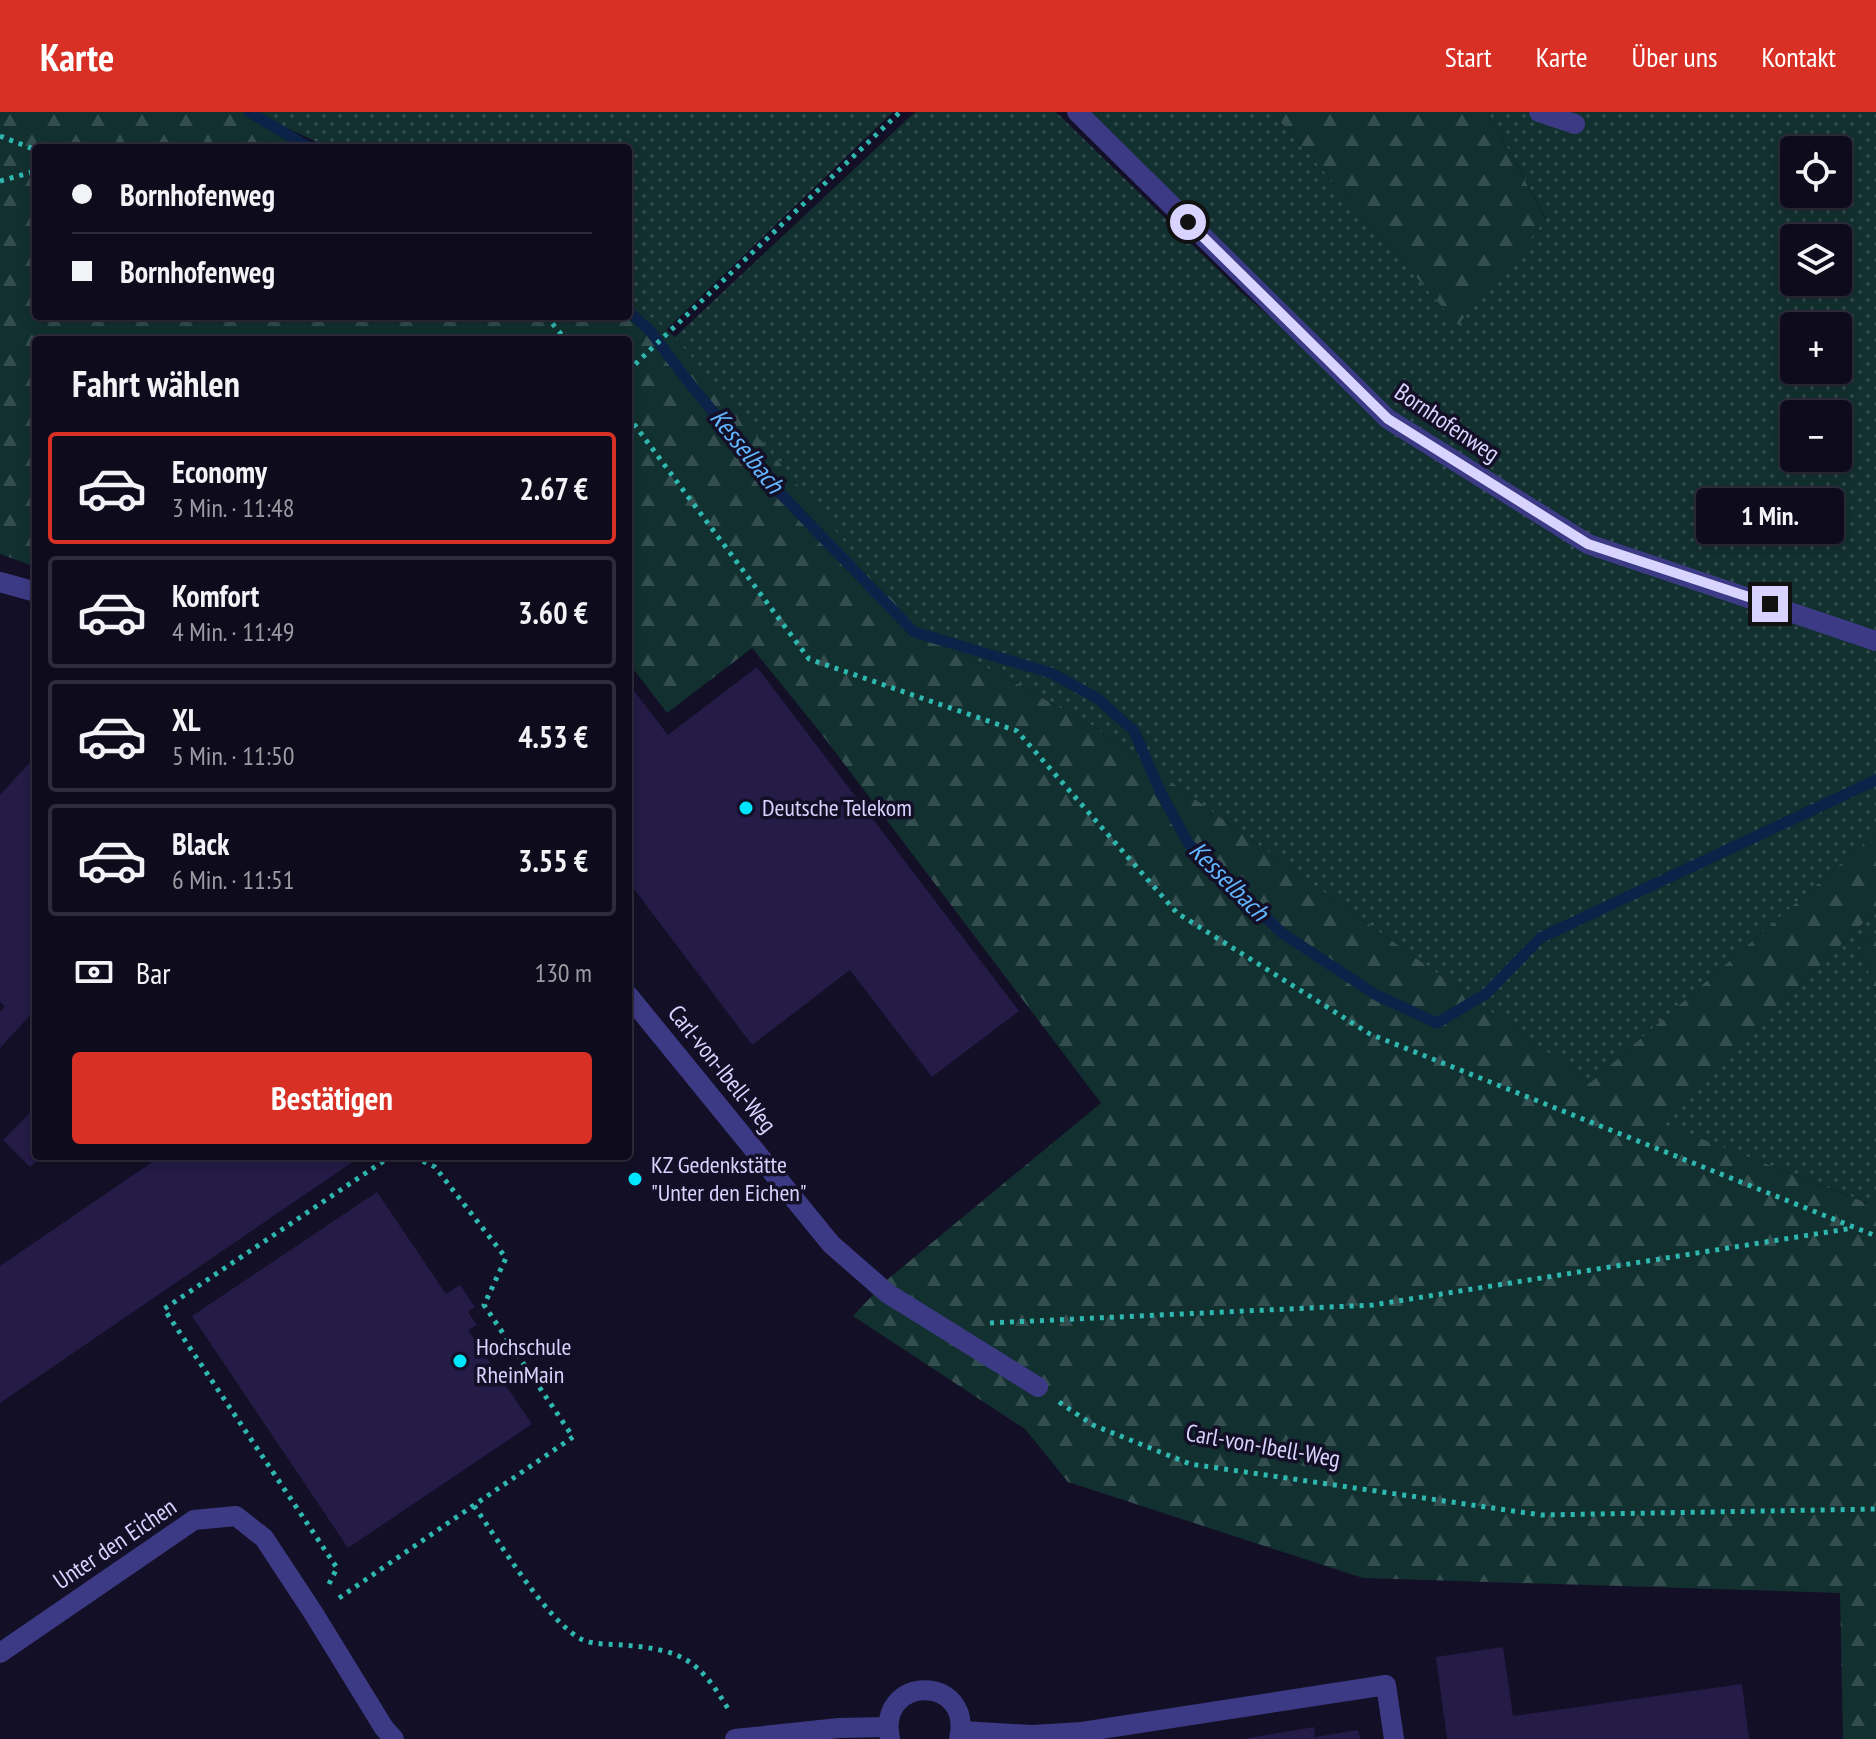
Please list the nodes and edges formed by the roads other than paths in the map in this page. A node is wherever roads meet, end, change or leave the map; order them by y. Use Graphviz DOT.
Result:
graph roads {
  1 [pos="1077,112"];
  2 [pos="1539,112"];
  3 [pos="1575,124"];
  4 [pos="0,582"];
  5 [pos="32,591"];
  6 [pos="1876,641"];
  7 [pos="632,1000"];
  8 [pos="1038,1387"];
  9 [pos="0,1653"];
  10 [pos="889,1733"];
  11 [pos="960,1735"];
  12 [pos="740,1738"];
  13 [pos="394,1739"];
  14 [pos="1394,1739"];
  1 -- 6 [label="street, Bornhofenweg"];
  2 -- 3 [label="street"];
  4 -- 5 [label="street"];
  7 -- 8 [label="street, Carl-von-Ibell-Weg"];
  9 -- 13 [label="street, Unter den Eichen"];
  10 -- 11 [label="street"];
  10 -- 12 [label="street"];
  11 -- 14 [label="street"];
}
